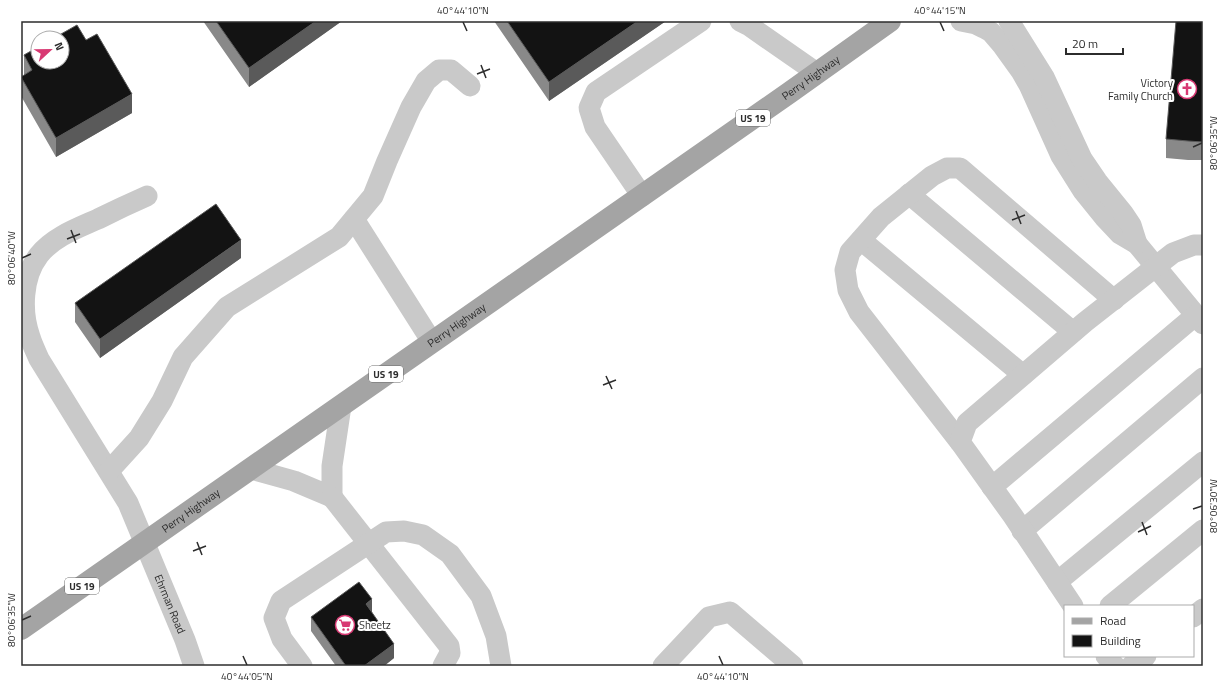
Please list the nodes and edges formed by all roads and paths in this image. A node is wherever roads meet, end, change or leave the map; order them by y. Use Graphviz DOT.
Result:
graph roads {
  1 [pos="701,21"];
  2 [pos="740,21"];
  3 [pos="890,21"];
  4 [pos="961,21"];
  5 [pos="1009,21"];
  6 [pos="817,73"];
  7 [pos="470,86"];
  8 [pos="909,194"];
  9 [pos="147,196"];
  10 [pos="642,196"];
  11 [pos="354,219"];
  12 [pos="861,240"];
  13 [pos="1137,244"];
  14 [pos="1203,245"];
  15 [pos="1156,267"];
  16 [pos="1114,300"];
  17 [pos="1199,319"];
  18 [pos="1074,332"];
  19 [pos="432,342"];
  20 [pos="1023,376"];
  21 [pos="1203,378"];
  22 [pos="341,406"];
  23 [pos="960,442"];
  24 [pos="1203,462"];
  25 [pos="250,469"];
  26 [pos="109,471"];
  27 [pos="992,487"];
  28 [pos="332,497"];
  29 [pos="1203,530"];
  30 [pos="1022,531"];
  31 [pos="144,543"];
  32 [pos="368,543"];
  33 [pos="1057,582"];
  34 [pos="1072,605"];
  35 [pos="1111,605"];
  36 [pos="1203,608"];
  37 [pos="1194,616"];
  38 [pos="21,629"];
  39 [pos="1107,657"];
  40 [pos="1145,657"];
  41 [pos="194,666"];
  42 [pos="302,666"];
  43 [pos="443,666"];
  44 [pos="501,666"];
  45 [pos="663,666"];
  46 [pos="793,666"];
  47 [pos="1115,666"];
  48 [pos="1131,666"];
  1 -- 10 [label="street"];
  2 -- 6 [label="street"];
  3 -- 6 [label="main road, Perry Highway / US 19"];
  4 -- 13 [label="street"];
  5 -- 13 [label="street"];
  6 -- 10 [label="main road, Perry Highway / US 19"];
  7 -- 11 [label="street"];
  8 -- 12 [label="street"];
  8 -- 16 [label="street"];
  8 -- 18 [label="street"];
  9 -- 26 [label="street, Ehrman Road"];
  10 -- 19 [label="main road, Perry Highway / US 19"];
  11 -- 19 [label="street"];
  11 -- 26 [label="street"];
  12 -- 20 [label="street"];
  12 -- 23 [label="street"];
  13 -- 15 [label="street"];
  14 -- 15 [label="street"];
  15 -- 16 [label="street"];
  15 -- 17 [label="street"];
  16 -- 18 [label="street"];
  17 -- 27 [label="street"];
  18 -- 20 [label="street"];
  19 -- 22 [label="main road, Perry Highway / US 19"];
  20 -- 23 [label="street"];
  21 -- 30 [label="street"];
  22 -- 25 [label="main road, Perry Highway / US 19"];
  22 -- 28 [label="street"];
  23 -- 27 [label="street"];
  24 -- 33 [label="street"];
  25 -- 28 [label="street"];
  25 -- 31 [label="main road, Perry Highway / US 19"];
  26 -- 31 [label="street, Ehrman Road"];
  27 -- 30 [label="street"];
  28 -- 32 [label="street"];
  29 -- 35 [label="street"];
  30 -- 33 [label="street"];
  31 -- 38 [label="main road, Perry Highway / US 19"];
  31 -- 41 [label="street, Ehrman Road"];
  32 -- 42 [label="street"];
  32 -- 43 [label="street"];
  32 -- 44 [label="street"];
  33 -- 34 [label="street"];
  36 -- 37 [label="street"];
  39 -- 47 [label="street"];
  40 -- 48 [label="street"];
  45 -- 46 [label="street"];
}
